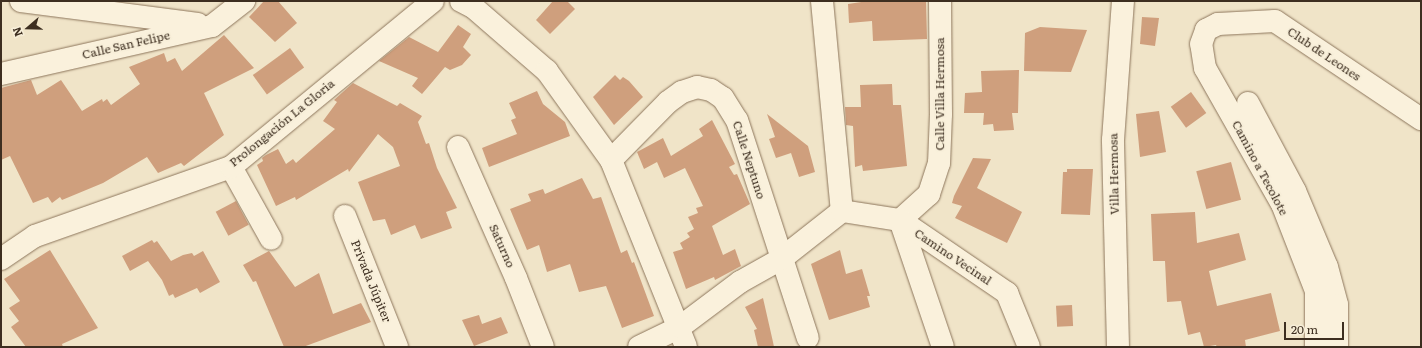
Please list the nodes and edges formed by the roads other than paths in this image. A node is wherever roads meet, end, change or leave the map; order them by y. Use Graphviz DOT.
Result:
graph roads {
  1 [pos="21,1"];
  2 [pos="244,1"];
  3 [pos="433,1"];
  4 [pos="822,1"];
  5 [pos="940,1"];
  6 [pos="1123,1"];
  7 [pos="470,3"];
  8 [pos="1218,24"];
  9 [pos="212,26"];
  10 [pos="1,74"];
  11 [pos="1248,103"];
  12 [pos="1421,120"];
  13 [pos="458,147"];
  14 [pos="611,160"];
  15 [pos="231,167"];
  16 [pos="842,211"];
  17 [pos="345,216"];
  18 [pos="900,220"];
  19 [pos="271,239"];
  20 [pos="1,259"];
  21 [pos="781,259"];
  22 [pos="683,337"];
  23 [pos="808,338"];
  24 [pos="398,347"];
  25 [pos="543,347"];
  26 [pos="640,347"];
  27 [pos="943,347"];
  28 [pos="1029,347"];
  29 [pos="1118,347"];
  30 [pos="1316,347"];
  31 [pos="1337,347"];
  1 -- 9 [label="street"];
  2 -- 9 [label="street, Calle San Felipe"];
  3 -- 15 [label="street, Prolongación La Gloria"];
  4 -- 16 [label="street"];
  5 -- 18 [label="street, Calle Villa Hermosa"];
  6 -- 29 [label="street, Villa Hermosa"];
  7 -- 14 [label="street"];
  8 -- 12 [label="street, Club de Leones"];
  8 -- 30 [label="street, Camino a Tecolote"];
  9 -- 10 [label="street, Calle San Felipe"];
  11 -- 31 [label="street"];
  13 -- 25 [label="street, Saturno"];
  14 -- 21 [label="street, Calle Neptuno"];
  14 -- 22 [label="street"];
  15 -- 19 [label="street"];
  15 -- 20 [label="street, Prolongación La Gloria"];
  16 -- 18 [label="street, Camino Vecinal"];
  16 -- 21 [label="street"];
  17 -- 24 [label="street, Privada Júpiter"];
  18 -- 27 [label="street"];
  18 -- 28 [label="street, Camino Vecinal"];
  21 -- 22 [label="street"];
  21 -- 23 [label="street, Calle Neptuno"];
  22 -- 26 [label="street"];
}
